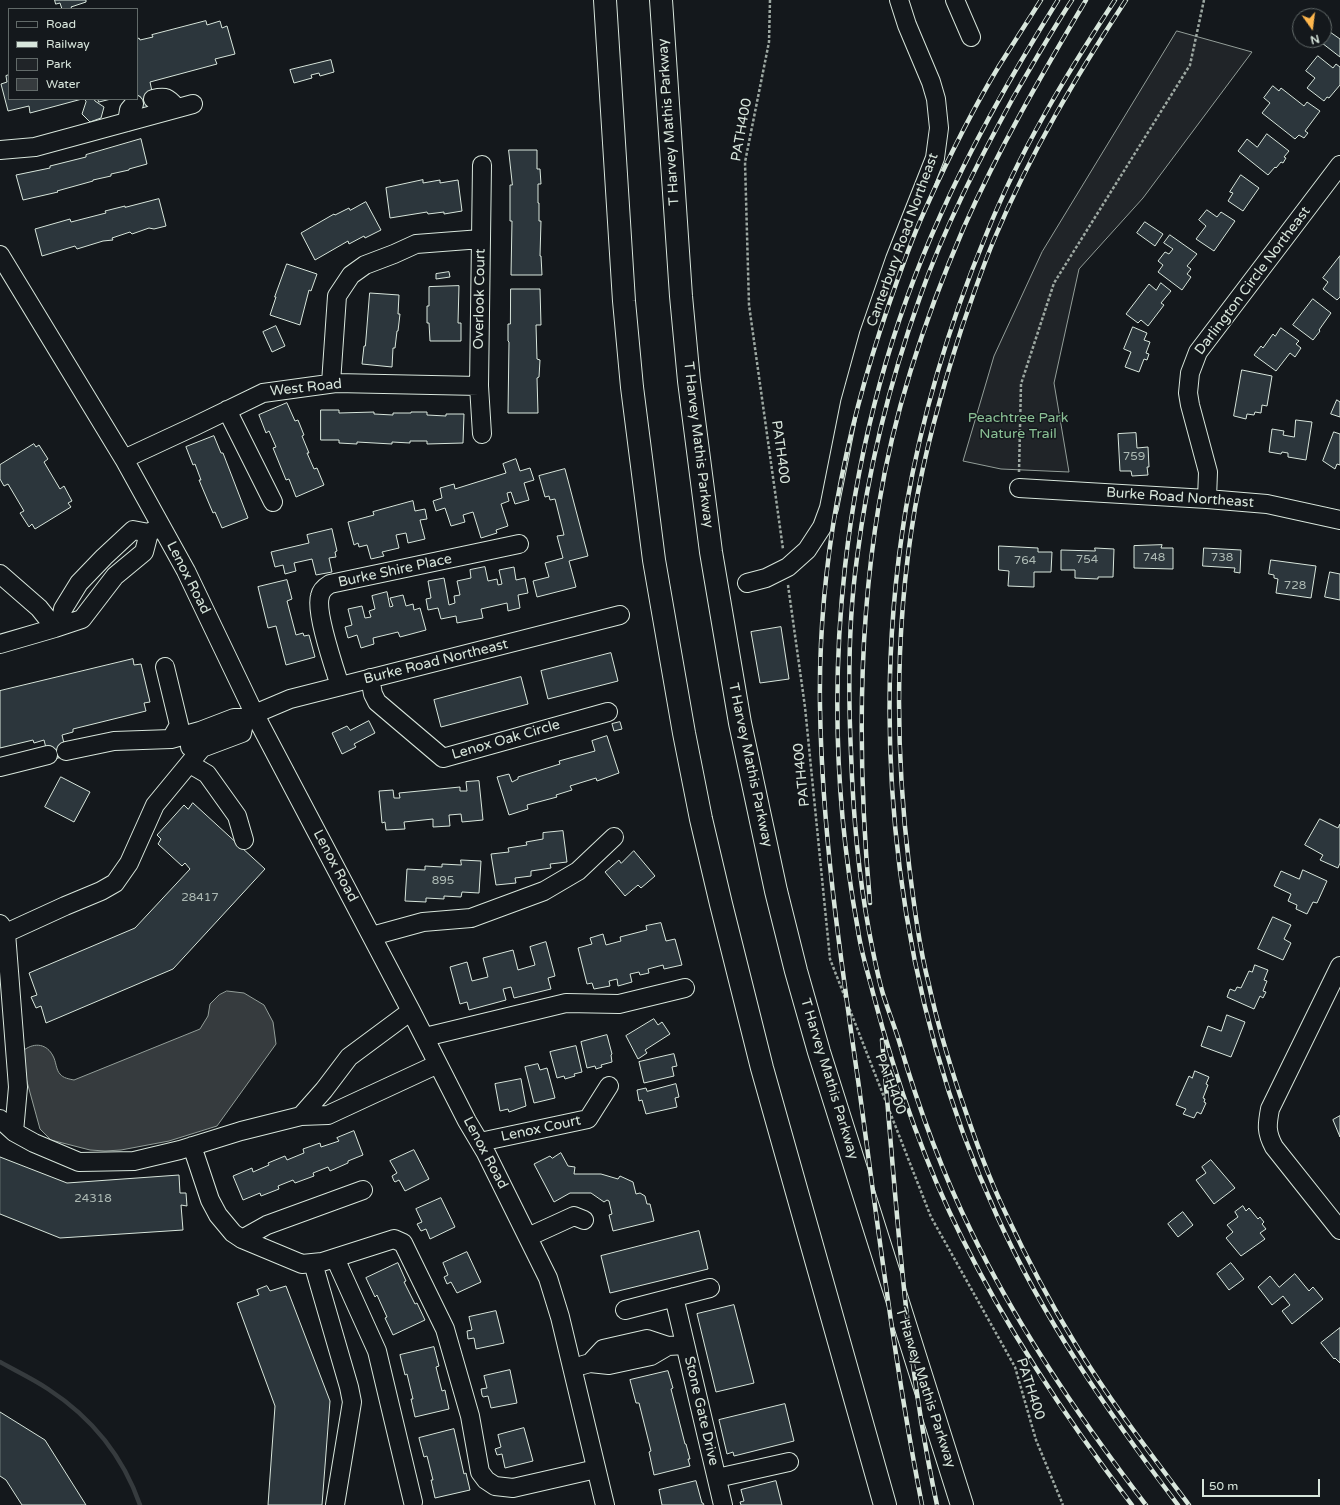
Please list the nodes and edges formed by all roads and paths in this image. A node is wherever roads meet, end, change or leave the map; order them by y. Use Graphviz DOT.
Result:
graph roads {
  1 [pos="661,0"];
  2 [pos="770,0"];
  3 [pos="899,0"];
  4 [pos="955,0"];
  5 [pos="1204,0"];
  6 [pos="605,4"];
  7 [pos="971,37"];
  8 [pos="153,99"];
  9 [pos="134,104"];
  10 [pos="127,122"];
  11 [pos="0,150"];
  12 [pos="482,164"];
  13 [pos="1340,165"];
  14 [pos="481,239"];
  15 [pos="0,255"];
  16 [pos="331,383"];
  17 [pos="479,386"];
  18 [pos="228,410"];
  19 [pos="482,434"];
  20 [pos="124,459"];
  21 [pos="1019,488"];
  22 [pos="1207,499"];
  23 [pos="273,502"];
  24 [pos="1340,520"];
  25 [pos="155,529"];
  26 [pos="519,544"];
  27 [pos="100,561"];
  28 [pos="786,568"];
  29 [pos="0,574"];
  30 [pos="115,576"];
  31 [pos="747,583"];
  32 [pos="620,615"];
  33 [pos="58,627"];
  34 [pos="0,644"];
  35 [pos="165,667"];
  36 [pos="370,678"];
  37 [pos="340,686"];
  38 [pos="608,712"];
  39 [pos="250,716"];
  40 [pos="171,739"];
  41 [pos="211,739"];
  42 [pos="66,751"];
  43 [pos="48,756"];
  44 [pos="190,764"];
  45 [pos="0,768"];
  46 [pos="614,837"];
  47 [pos="244,840"];
  48 [pos="3,928"];
  49 [pos="372,936"];
  50 [pos="1340,966"];
  51 [pos="685,988"];
  52 [pos="411,1011"];
  53 [pos="425,1037"];
  54 [pos="438,1064"];
  55 [pos="328,1084"];
  56 [pos="609,1086"];
  57 [pos="342,1108"];
  58 [pos="302,1116"];
  59 [pos="0,1119"];
  60 [pos="14,1132"];
  61 [pos="480,1142"];
  62 [pos="192,1146"];
  63 [pos="363,1190"];
  64 [pos="584,1220"];
  65 [pos="1340,1230"];
  66 [pos="528,1237"];
  67 [pos="242,1239"];
  68 [pos="334,1258"];
  69 [pos="313,1263"];
  70 [pos="710,1288"];
  71 [pos="674,1297"];
  72 [pos="625,1310"];
  73 [pos="626,1344"];
  74 [pos="685,1345"];
  75 [pos="668,1346"];
  76 [pos="630,1361"];
  77 [pos="590,1363"];
  78 [pos="572,1368"];
  79 [pos="789,1462"];
  80 [pos="596,1469"];
  81 [pos="717,1478"];
  82 [pos="413,1502"];
  83 [pos="335,1505"];
  84 [pos="605,1505"];
  85 [pos="723,1505"];
  86 [pos="885,1505"];
  87 [pos="962,1505"];
  88 [pos="1063,1505"];
  1 -- 87 [label="highway, T Harvey Mathis Parkway"];
  2 -- 28 [label="path, PATH400"];
  3 -- 28 [label="street, Canterbury Road Northeast"];
  4 -- 7 [label="street"];
  5 -- 21 [label="path"];
  6 -- 86 [label="highway"];
  8 -- 10 [label="street"];
  9 -- 10 [label="street"];
  10 -- 11 [label="street"];
  12 -- 14 [label="street, Overlook Court"];
  13 -- 22 [label="street, Darlington Circle Northeast"];
  14 -- 16 [label="street"];
  14 -- 17 [label="street, Overlook Court"];
  15 -- 20 [label="street, Lenox Road"];
  16 -- 17 [label="street, West Road"];
  16 -- 18 [label="street, West Road"];
  17 -- 19 [label="street, Overlook Court"];
  18 -- 20 [label="street, West Road"];
  18 -- 23 [label="street"];
  20 -- 25 [label="street, Lenox Road"];
  21 -- 22 [label="street, Burke Road Northeast"];
  22 -- 24 [label="street, Burke Road Northeast"];
  25 -- 27 [label="street"];
  25 -- 30 [label="street"];
  25 -- 39 [label="street, Lenox Road"];
  26 -- 37 [label="street, Burke Shire Place"];
  27 -- 30 [label="street"];
  27 -- 33 [label="street"];
  28 -- 31 [label="street, Canterbury Road Northeast"];
  28 -- 88 [label="path, PATH400"];
  29 -- 33 [label="street"];
  30 -- 33 [label="street"];
  32 -- 36 [label="street, Burke Road Northeast"];
  33 -- 34 [label="street"];
  35 -- 40 [label="street"];
  36 -- 37 [label="street, Burke Road Northeast"];
  36 -- 38 [label="street, Lenox Oak Circle"];
  37 -- 39 [label="street, Burke Road Northeast"];
  39 -- 41 [label="street, Burke Road Northeast"];
  39 -- 49 [label="street, Lenox Road"];
  40 -- 41 [label="street, Burke Road Northeast"];
  40 -- 42 [label="street, Burke Road Northeast"];
  41 -- 44 [label="street"];
  43 -- 45 [label="street"];
  44 -- 47 [label="street"];
  44 -- 48 [label="street"];
  46 -- 49 [label="street"];
  48 -- 60 [label="street"];
  49 -- 52 [label="street, Lenox Road"];
  50 -- 65 [label="street"];
  51 -- 53 [label="street"];
  52 -- 53 [label="street, Lenox Road"];
  52 -- 55 [label="street"];
  53 -- 54 [label="street, Lenox Road"];
  54 -- 57 [label="street"];
  54 -- 61 [label="street, Lenox Road"];
  55 -- 57 [label="street"];
  55 -- 58 [label="street"];
  56 -- 61 [label="street, Lenox Court"];
  57 -- 58 [label="street"];
  58 -- 62 [label="street"];
  59 -- 60 [label="street"];
  60 -- 62 [label="street"];
  61 -- 66 [label="street, Lenox Road"];
  62 -- 67 [label="street"];
  63 -- 67 [label="street"];
  64 -- 66 [label="street"];
  66 -- 78 [label="street, Lenox Road"];
  67 -- 69 [label="street"];
  68 -- 69 [label="street"];
  68 -- 80 [label="street"];
  68 -- 82 [label="street"];
  69 -- 83 [label="street"];
  70 -- 71 [label="street"];
  71 -- 72 [label="street"];
  71 -- 74 [label="street, Stone Gate Drive"];
  73 -- 75 [label="street, Stone Gate Drive"];
  73 -- 76 [label="street"];
  73 -- 77 [label="street, Stone Gate Drive"];
  74 -- 75 [label="street, Stone Gate Drive"];
  74 -- 81 [label="street, Stone Gate Drive"];
  75 -- 76 [label="street, Stone Gate Drive"];
  76 -- 77 [label="street, Stone Gate Drive"];
  77 -- 78 [label="street, Stone Gate Drive"];
  78 -- 80 [label="street, Lenox Road"];
  79 -- 81 [label="street, Stone Gate Drive"];
  80 -- 84 [label="street, Lenox Road"];
  81 -- 85 [label="street, Stone Gate Drive"];
}
